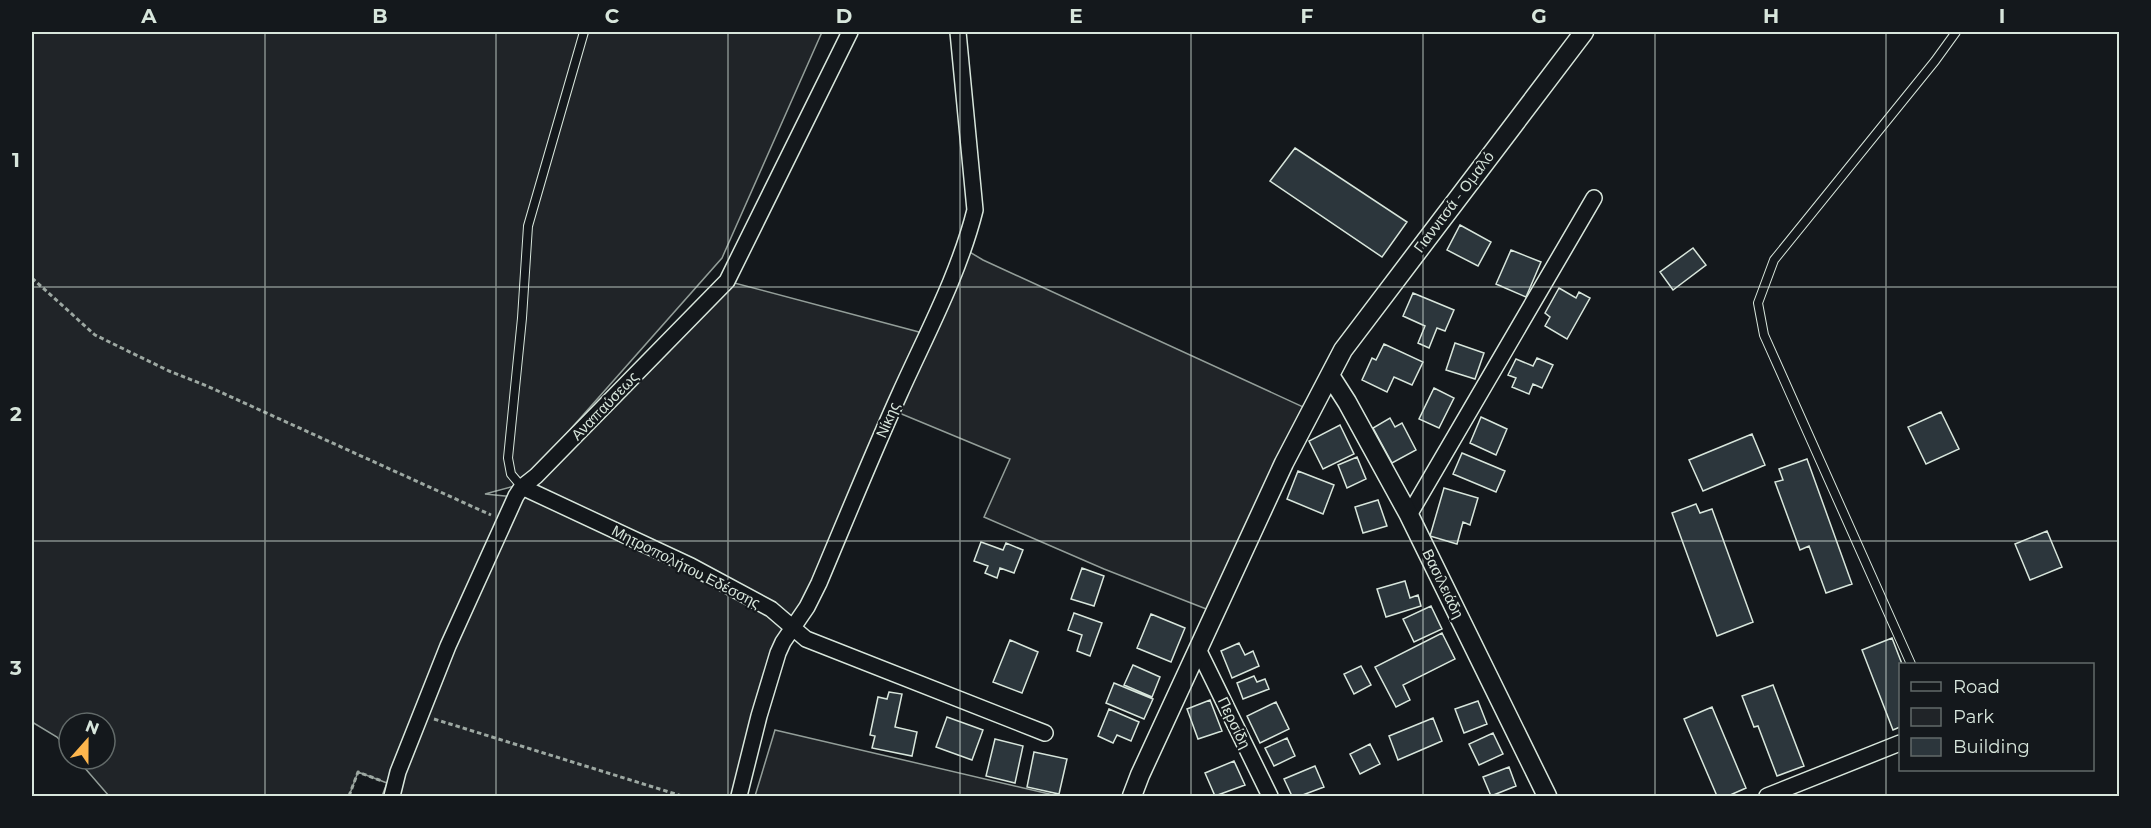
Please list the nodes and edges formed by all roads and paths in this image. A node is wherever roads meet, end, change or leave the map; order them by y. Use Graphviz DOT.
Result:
graph roads {
  1 [pos="584,32"];
  2 [pos="850,32"];
  3 [pos="958,32"];
  4 [pos="1584,32"];
  5 [pos="1956,32"];
  6 [pos="1594,198"];
  7 [pos="32,278"];
  8 [pos="1331,377"];
  9 [pos="522,487"];
  10 [pos="1409,515"];
  11 [pos="504,521"];
  12 [pos="792,629"];
  13 [pos="1197,649"];
  14 [pos="1911,663"];
  15 [pos="420,715"];
  16 [pos="1045,733"];
  17 [pos="1899,743"];
  18 [pos="393,791"];
  19 [pos="349,796"];
  20 [pos="682,796"];
  21 [pos="739,796"];
  22 [pos="1132,796"];
  23 [pos="1270,796"];
  24 [pos="1547,796"];
  25 [pos="1767,796"];
  1 -- 9 [label="lane"];
  2 -- 9 [label="street, Αναπαύσεως"];
  3 -- 12 [label="street, Νίκης"];
  4 -- 8 [label="street, Γιαννιτσά - Ομαλό"];
  5 -- 14 [label="lane"];
  6 -- 10 [label="street"];
  7 -- 11 [label="path"];
  8 -- 10 [label="street, Βασιλειάδη"];
  8 -- 13 [label="street, Γιαννιτσά - Ομαλό"];
  9 -- 11 [label="street, Αναπαύσεως"];
  9 -- 12 [label="street, Μητροπολήτου Εδέσσης"];
  10 -- 24 [label="street, Βασιλειάδη"];
  11 -- 15 [label="street, Αναπαύσεως"];
  12 -- 16 [label="street, Μητροπολήτου Εδέσσης"];
  12 -- 21 [label="street, Νίκης"];
  13 -- 22 [label="street, Γιαννιτσά - Ομαλό"];
  13 -- 23 [label="street, Περσίδη"];
  15 -- 18 [label="street, Αναπαύσεως"];
  15 -- 20 [label="path"];
  17 -- 25 [label="street"];
  18 -- 19 [label="path"];
}
